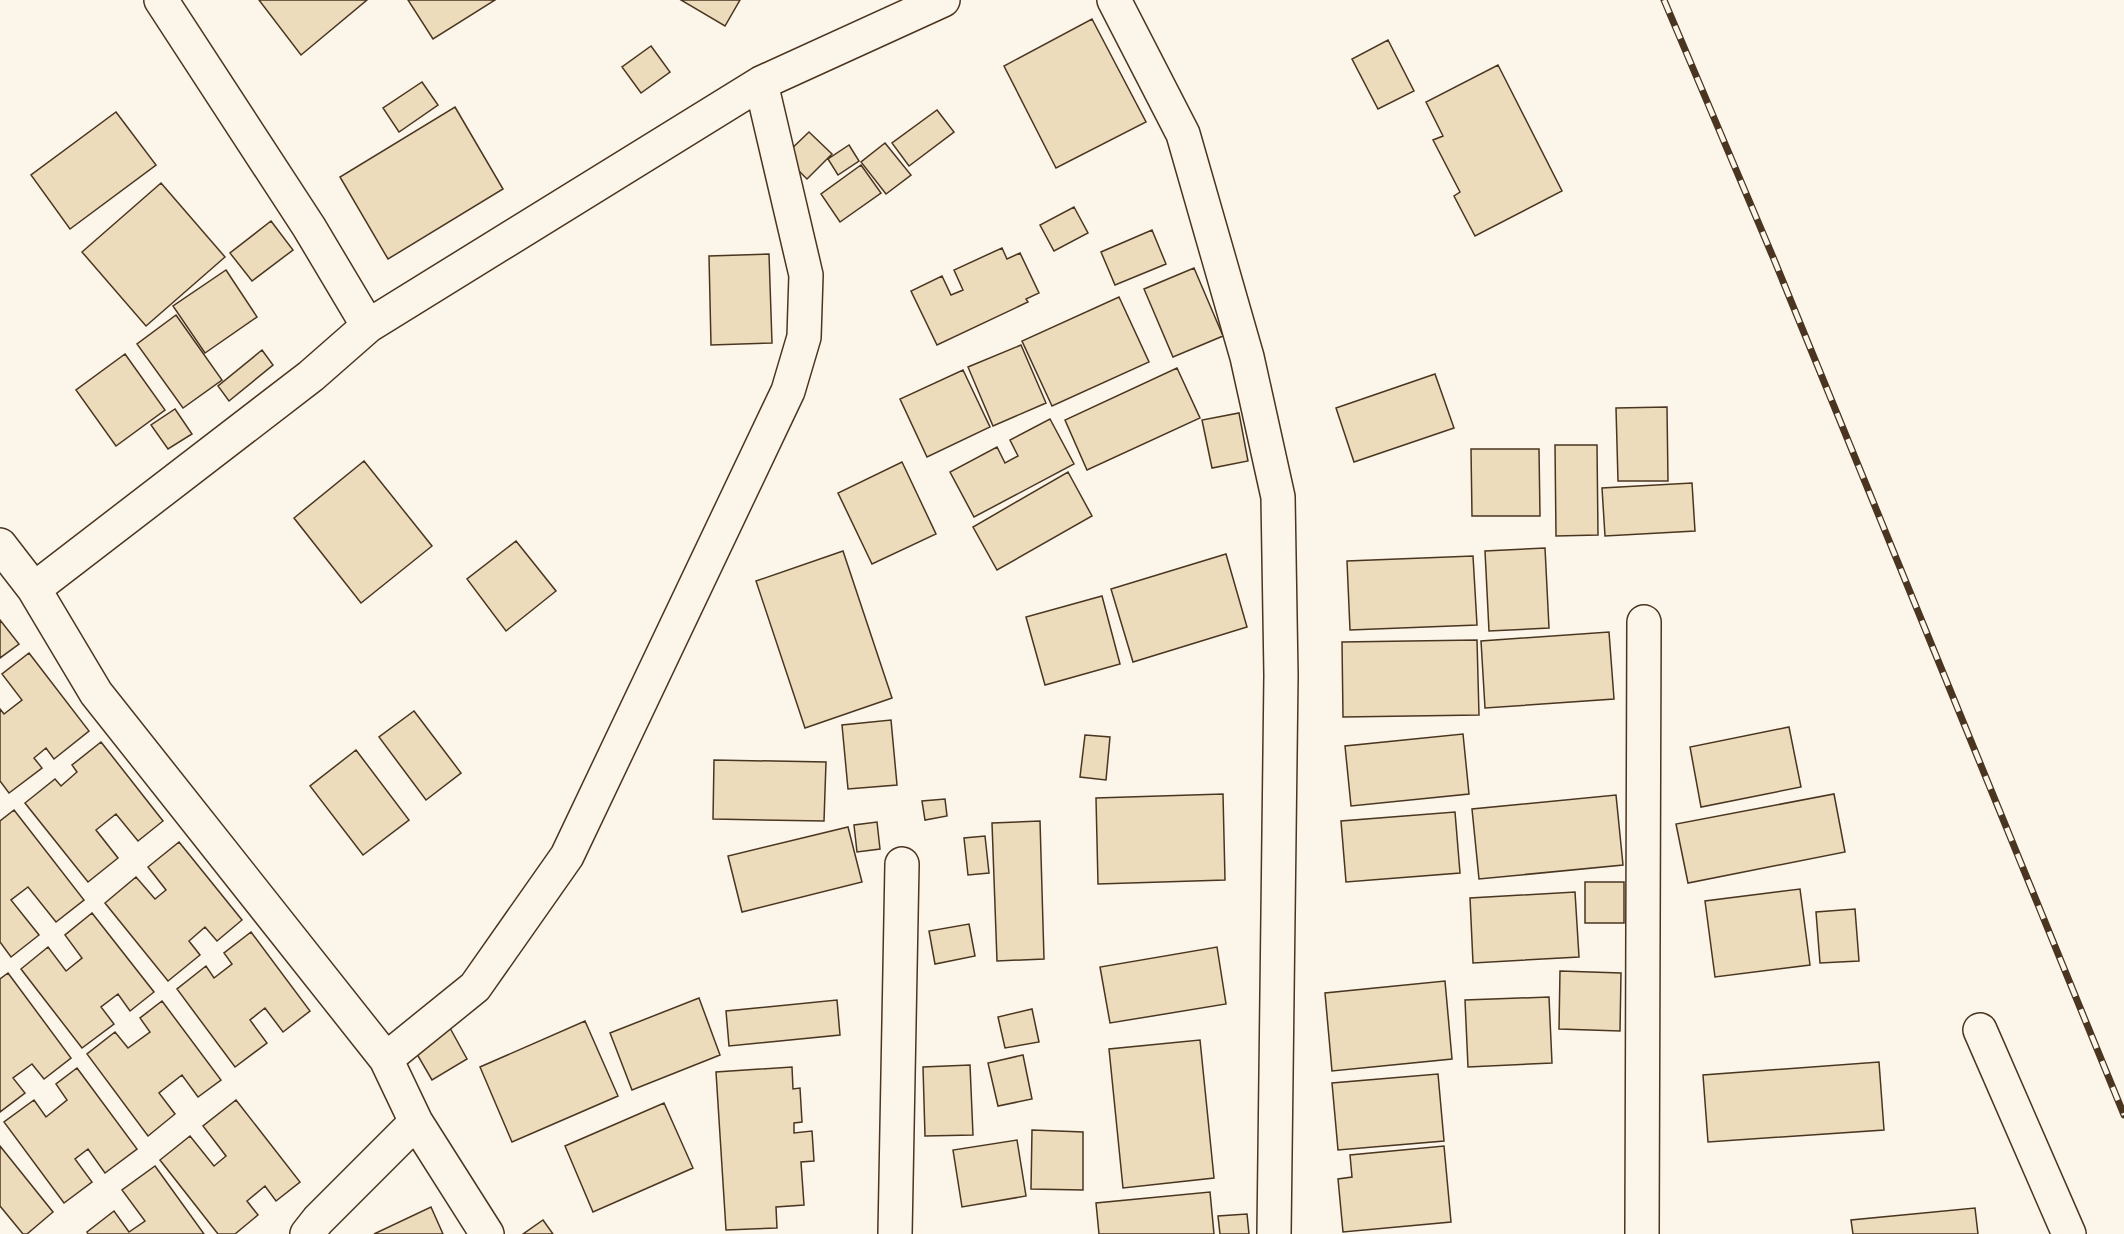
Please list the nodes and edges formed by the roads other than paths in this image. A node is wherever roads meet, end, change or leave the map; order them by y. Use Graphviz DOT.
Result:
graph roads {
  1 [pos="161,0"];
  2 [pos="943,0"];
  3 [pos="1114,0"];
  4 [pos="761,83"];
  5 [pos="368,326"];
  6 [pos="0,545"];
  7 [pos="34,589"];
  8 [pos="1644,622"];
  9 [pos="902,864"];
  10 [pos="1980,1030"];
  11 [pos="386,1059"];
  12 [pos="416,1122"];
  13 [pos="307,1234"];
  14 [pos="487,1234"];
  15 [pos="895,1234"];
  16 [pos="1274,1234"];
  17 [pos="1642,1234"];
  18 [pos="2069,1234"];
  1 -- 5 [label="street"];
  2 -- 4 [label="street"];
  3 -- 16 [label="street"];
  4 -- 5 [label="street"];
  4 -- 11 [label="street"];
  5 -- 7 [label="street"];
  6 -- 7 [label="street"];
  7 -- 11 [label="street"];
  8 -- 17 [label="street"];
  9 -- 15 [label="street"];
  10 -- 18 [label="street"];
  11 -- 12 [label="street"];
  12 -- 13 [label="street"];
  12 -- 14 [label="street"];
}
